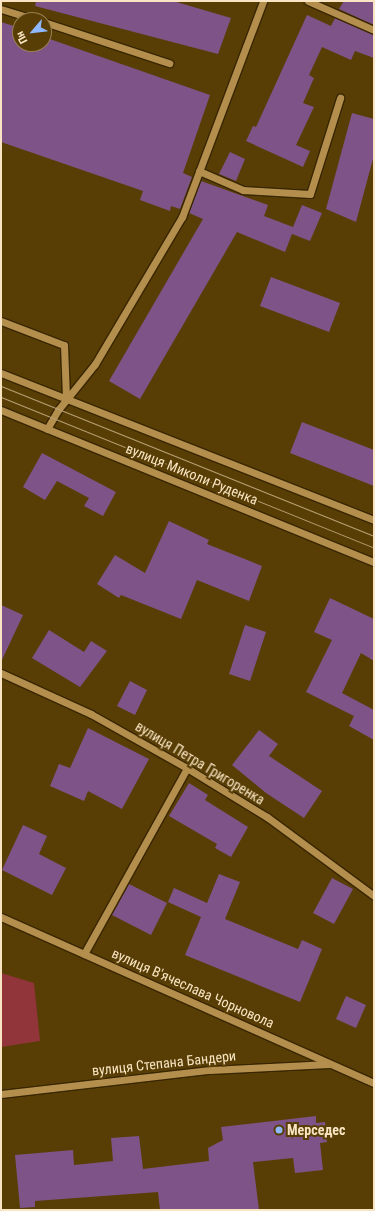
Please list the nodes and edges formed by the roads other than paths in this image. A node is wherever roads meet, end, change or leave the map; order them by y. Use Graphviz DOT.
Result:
graph roads {
  1 [pos="263,1"];
  2 [pos="308,1"];
  3 [pos="1,9"];
  4 [pos="12,12"];
  5 [pos="52,25"];
  6 [pos="374,30"];
  7 [pos="169,63"];
  8 [pos="340,98"];
  9 [pos="199,171"];
  10 [pos="1,321"];
  11 [pos="1,373"];
  12 [pos="66,398"];
  13 [pos="1,410"];
  14 [pos="47,429"];
  15 [pos="374,520"];
  16 [pos="374,562"];
  17 [pos="1,673"];
  18 [pos="187,768"];
  19 [pos="374,896"];
  20 [pos="1,917"];
  21 [pos="84,954"];
  22 [pos="331,1064"];
  23 [pos="374,1083"];
  24 [pos="1,1094"];
  1 -- 9 [label="street"];
  2 -- 6 [label="street"];
  3 -- 4 [label="street"];
  5 -- 7 [label="street"];
  8 -- 9 [label="street"];
  9 -- 12 [label="street"];
  10 -- 12 [label="street"];
  11 -- 12 [label="street, вулиця Миколи Руденка"];
  12 -- 14 [label="street"];
  12 -- 15 [label="street, вулиця Миколи Руденка"];
  13 -- 14 [label="street, вулиця Миколи Руденка"];
  14 -- 16 [label="street, вулиця Миколи Руденка"];
  17 -- 18 [label="street, вулиця Петра Григоренка"];
  18 -- 19 [label="street, вулиця Петра Григоренка"];
  18 -- 21 [label="street"];
  20 -- 21 [label="street, вулиця В'ячеслава Чорновола"];
  21 -- 22 [label="street, вулиця В'ячеслава Чорновола"];
  22 -- 23 [label="street, вулиця В'ячеслава Чорновола"];
  22 -- 24 [label="street, вулиця Степана Бандери"];
}
